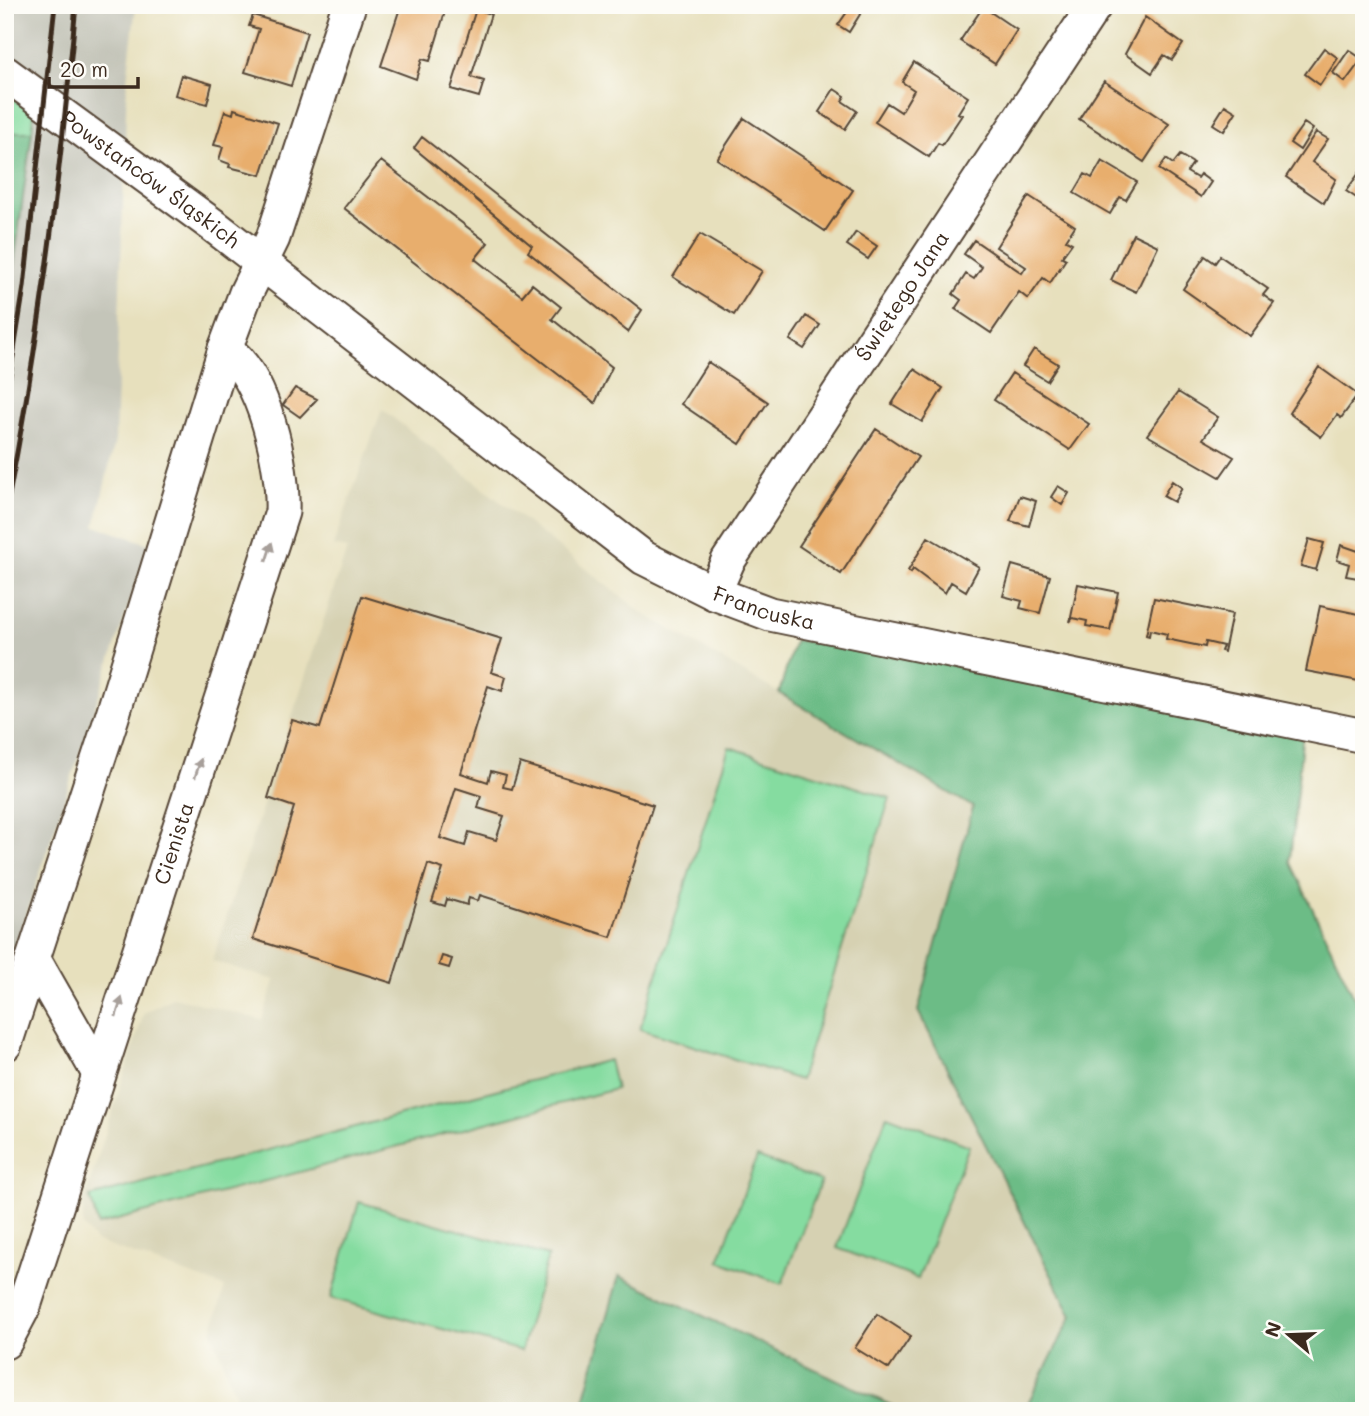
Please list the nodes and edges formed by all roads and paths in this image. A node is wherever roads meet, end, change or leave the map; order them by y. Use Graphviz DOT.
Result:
graph roads {
  1 [pos="349,5"];
  2 [pos="1096,5"];
  3 [pos="5,73"];
  4 [pos="262,263"];
  5 [pos="225,349"];
  6 [pos="715,593"];
  7 [pos="1364,736"];
  8 [pos="34,960"];
  9 [pos="5,1044"];
  10 [pos="98,1072"];
  11 [pos="5,1342"];
  1 -- 4 [label="street"];
  2 -- 6 [label="street, Świętego Jana"];
  3 -- 4 [label="street, Powstańców Śląskich"];
  4 -- 5 [label="street"];
  4 -- 6 [label="street, Francuska"];
  5 -- 8 [label="street"];
  10 -- 5 [label="street, Cienista, one-way"];
  6 -- 7 [label="street, Francuska"];
  8 -- 9 [label="street"];
  8 -- 10 [label="street"];
  10 -- 11 [label="street, Cienista"];
}
